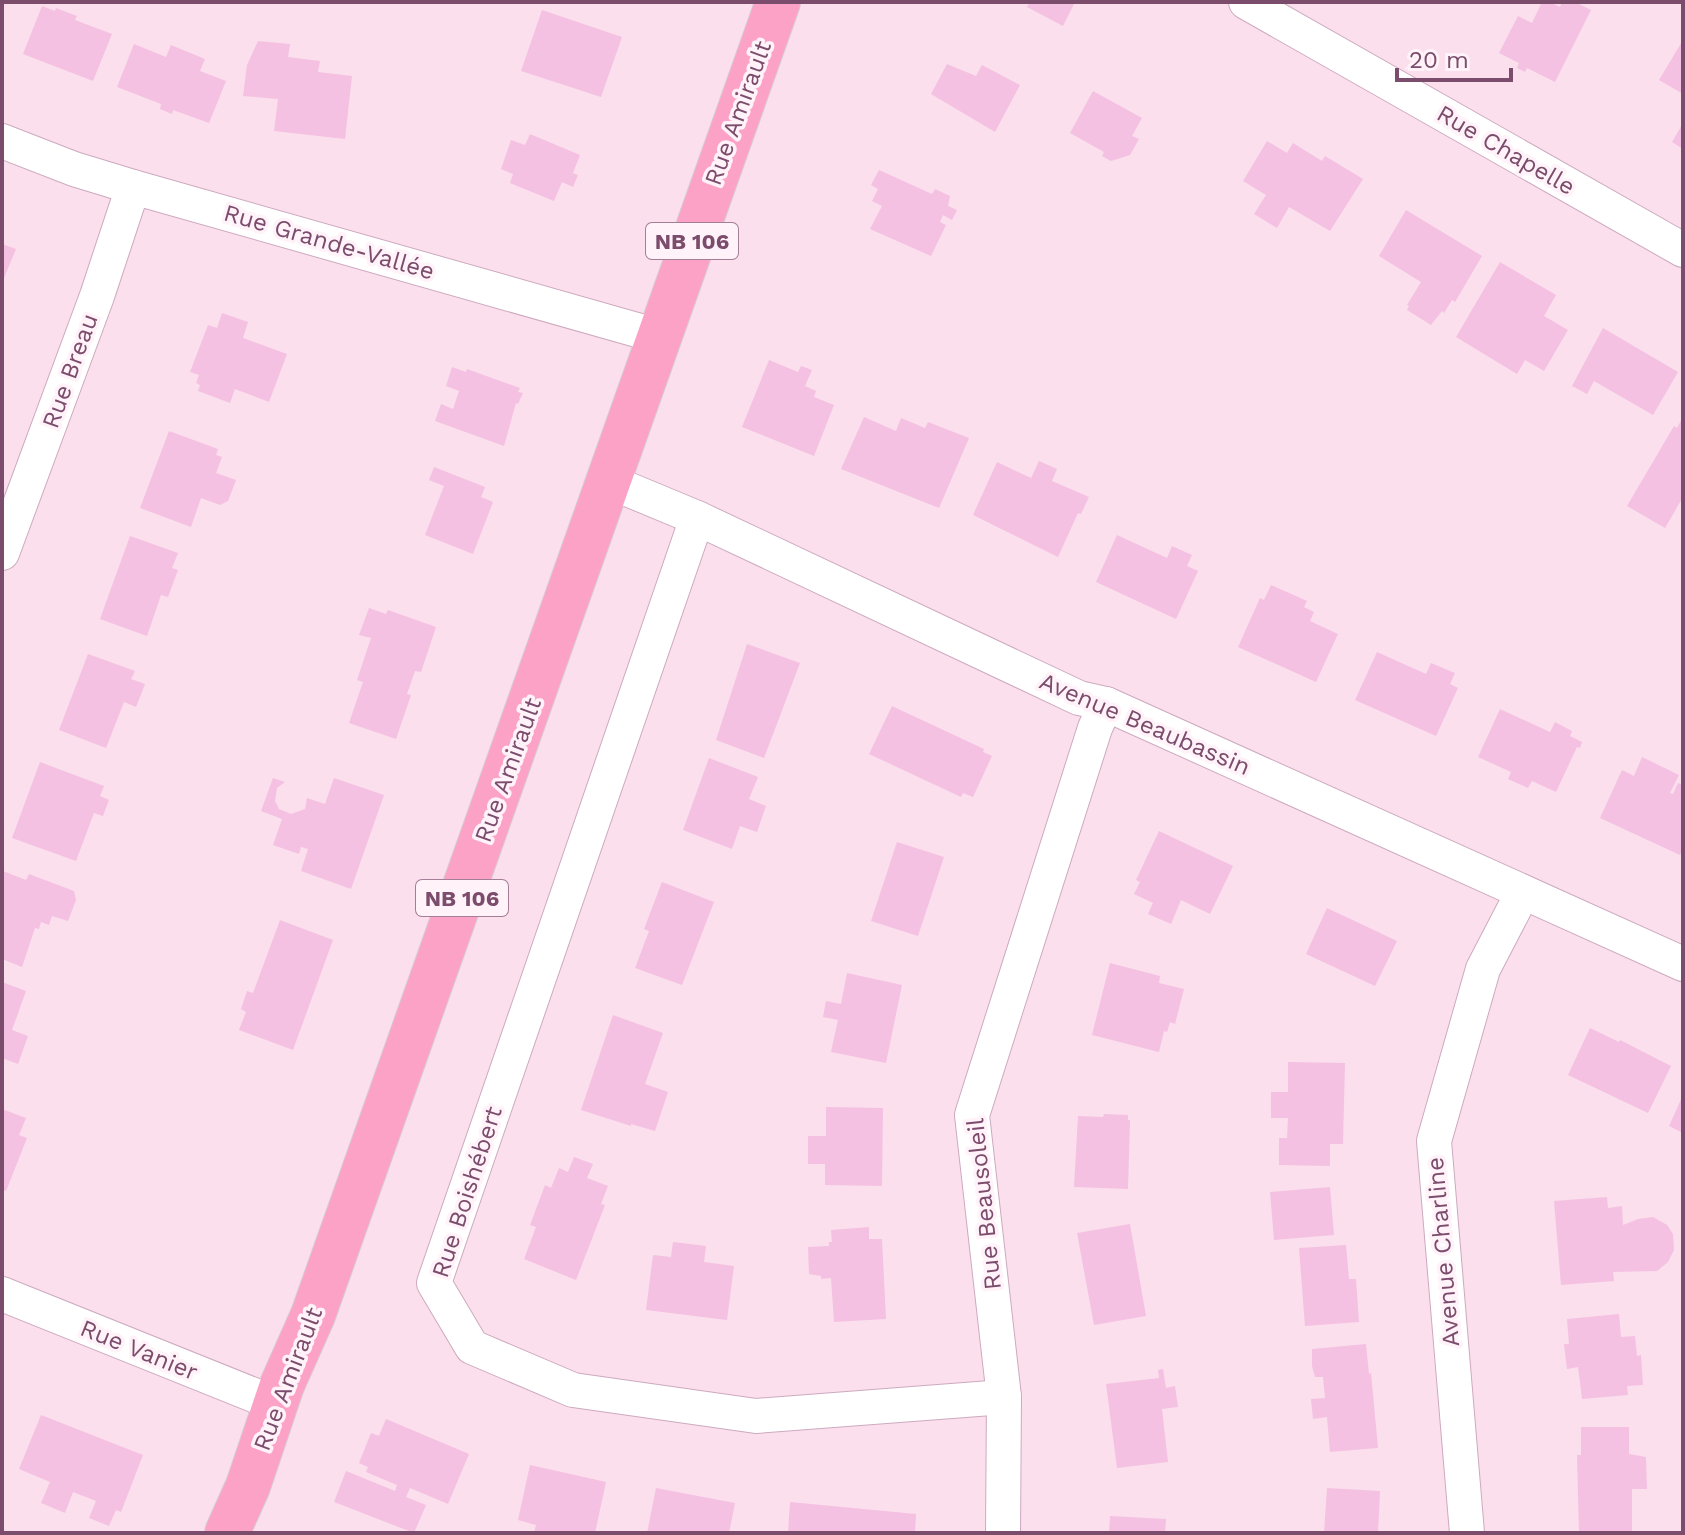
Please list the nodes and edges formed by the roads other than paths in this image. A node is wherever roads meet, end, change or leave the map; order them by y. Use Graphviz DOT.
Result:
graph roads {
  1 [pos="778,2"];
  2 [pos="1246,2"];
  3 [pos="2,141"];
  4 [pos="133,187"];
  5 [pos="1683,250"];
  6 [pos="658,336"];
  7 [pos="608,481"];
  8 [pos="697,518"];
  9 [pos="2,553"];
  10 [pos="1106,704"];
  11 [pos="1523,892"];
  12 [pos="1683,964"];
  13 [pos="2,1294"];
  14 [pos="1004,1397"];
  15 [pos="276,1404"];
  16 [pos="227,1533"];
  17 [pos="1003,1533"];
  18 [pos="1467,1533"];
  1 -- 6 [label="main road, Rue Amirault / NB 106"];
  2 -- 5 [label="street, Rue Chapelle"];
  3 -- 4 [label="street, Rue Grande-Vallée"];
  4 -- 6 [label="street, Rue Grande-Vallée"];
  4 -- 9 [label="street, Rue Breau"];
  6 -- 7 [label="main road, Rue Amirault / NB 106"];
  7 -- 8 [label="street, Avenue Beaubassin"];
  7 -- 15 [label="main road, Rue Amirault / NB 106"];
  8 -- 10 [label="street, Avenue Beaubassin"];
  8 -- 14 [label="street, Rue Boishébert"];
  10 -- 11 [label="street, Avenue Beaubassin"];
  10 -- 14 [label="street, Rue Beausoleil"];
  11 -- 12 [label="street, Avenue Beaubassin"];
  11 -- 18 [label="street, Avenue Charline"];
  13 -- 15 [label="street, Rue Vanier"];
  14 -- 17 [label="street, Rue Beausoleil"];
  15 -- 16 [label="main road, Rue Amirault / NB 106"];
}
